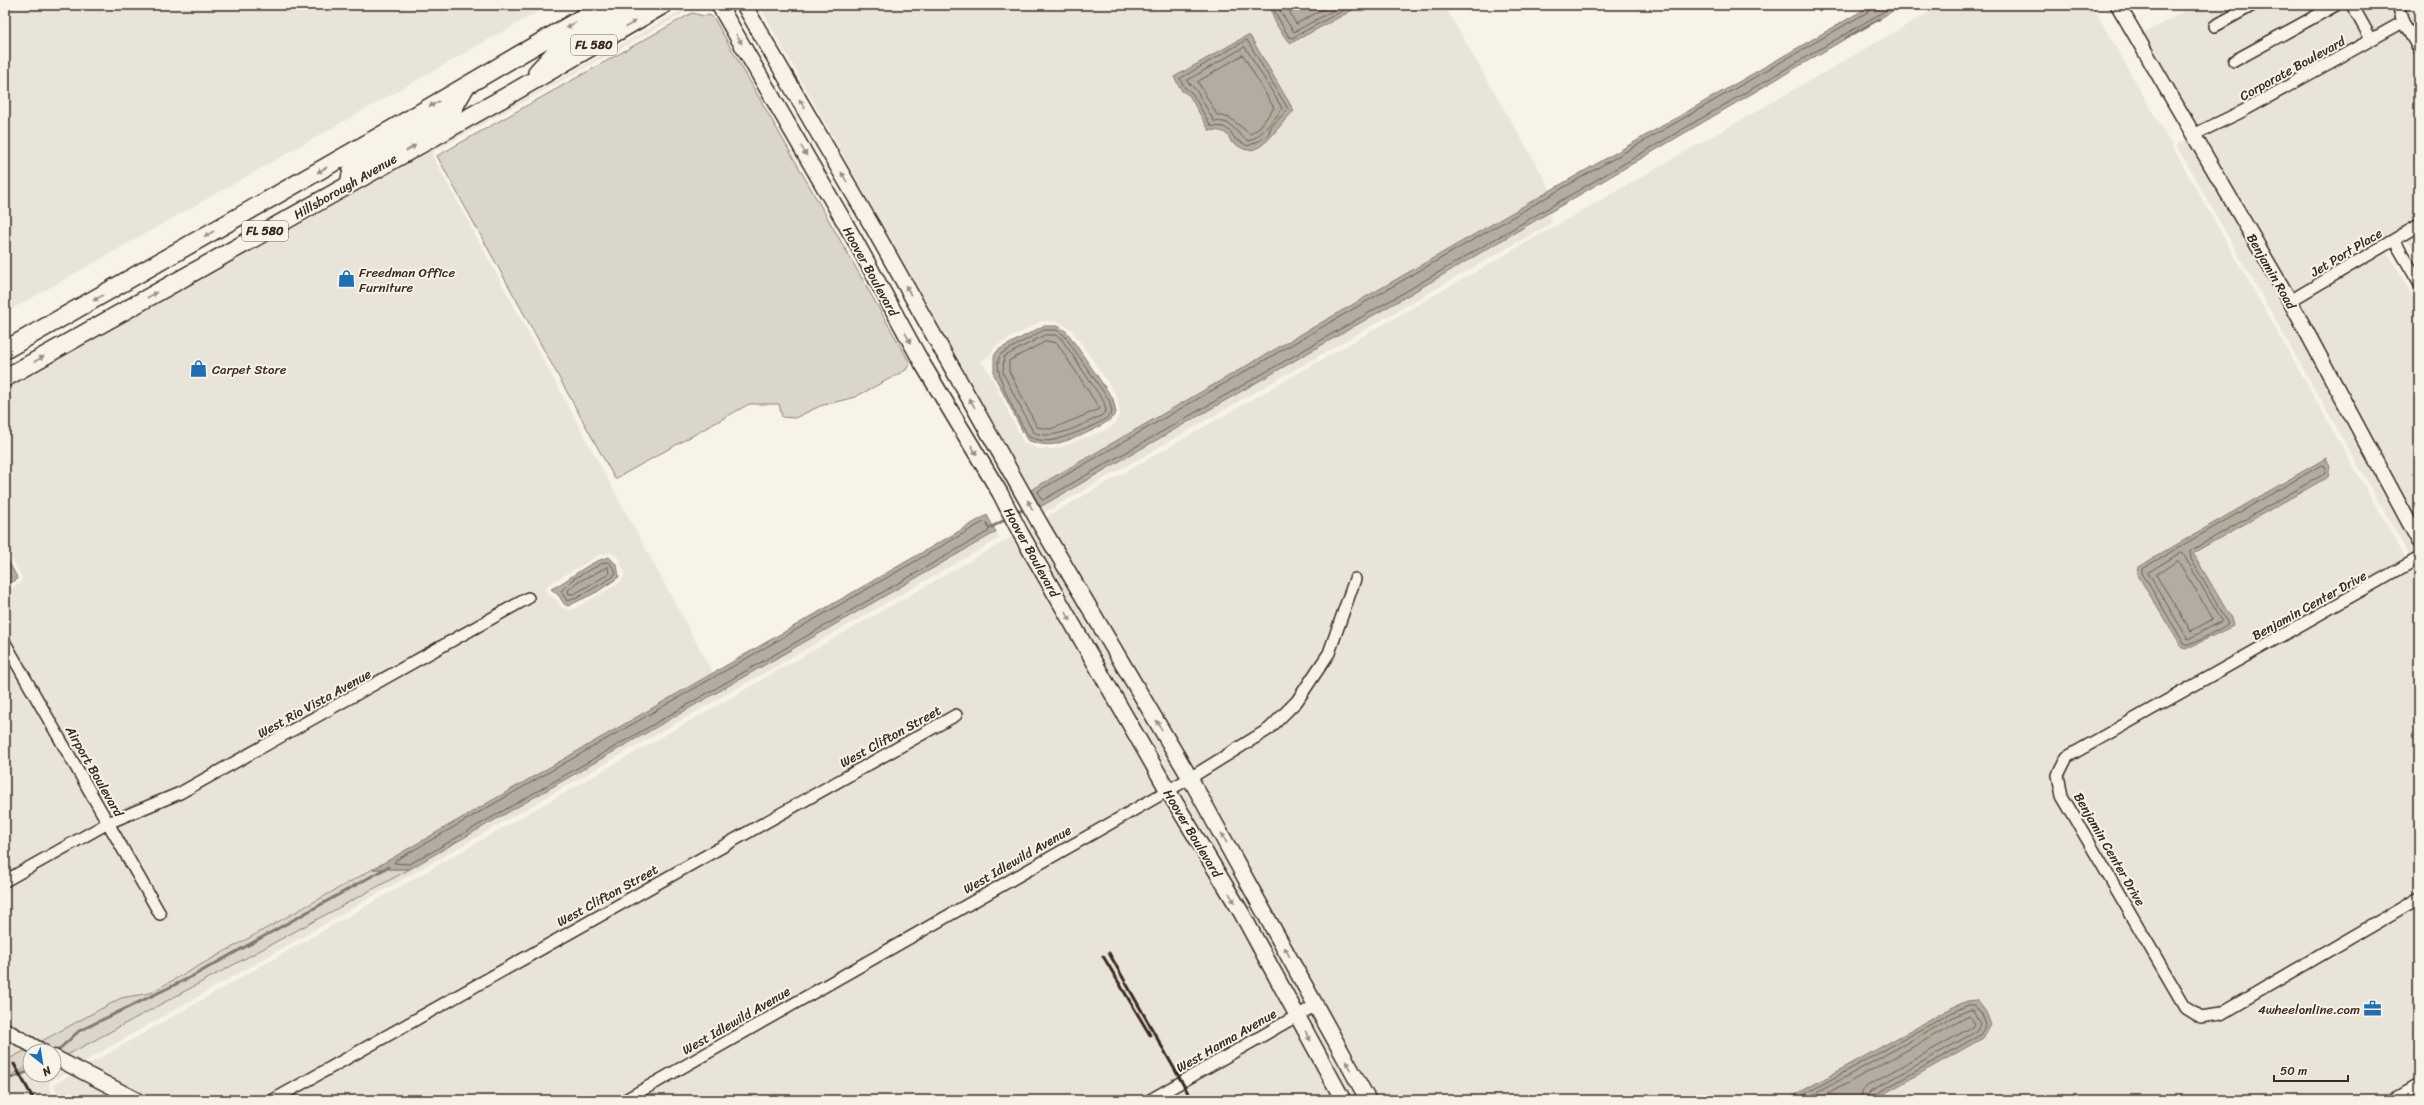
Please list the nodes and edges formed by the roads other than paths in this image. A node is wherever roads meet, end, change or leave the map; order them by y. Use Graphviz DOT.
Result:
graph roads {
  1 [pos="604,5"];
  2 [pos="635,5"];
  3 [pos="663,5"];
  4 [pos="719,5"];
  5 [pos="744,5"];
  6 [pos="2118,5"];
  7 [pos="2253,5"];
  8 [pos="2336,5"];
  9 [pos="2352,5"];
  10 [pos="2398,5"];
  11 [pos="2403,22"];
  12 [pos="2215,26"];
  13 [pos="2371,39"];
  14 [pos="2419,49"];
  15 [pos="2234,61"];
  16 [pos="524,85"];
  17 [pos="466,86"];
  18 [pos="2193,135"];
  19 [pos="349,184"];
  20 [pos="2419,225"];
  21 [pos="2394,240"];
  22 [pos="2419,283"];
  23 [pos="2290,302"];
  24 [pos="5,350"];
  25 [pos="5,378"];
  26 [pos="2419,541"];
  27 [pos="2419,558"];
  28 [pos="1355,579"];
  29 [pos="528,598"];
  30 [pos="5,643"];
  31 [pos="956,715"];
  32 [pos="1190,778"];
  33 [pos="1167,789"];
  34 [pos="108,823"];
  35 [pos="5,881"];
  36 [pos="2419,898"];
  37 [pos="160,914"];
  38 [pos="1316,1005"];
  39 [pos="1297,1015"];
  40 [pos="5,1030"];
  41 [pos="28,1043"];
  42 [pos="62,1061"];
  43 [pos="2419,1085"];
  44 [pos="137,1100"];
  45 [pos="273,1100"];
  46 [pos="625,1100"];
  47 [pos="1150,1100"];
  48 [pos="1343,1100"];
  49 [pos="1368,1100"];
  50 [pos="2393,1100"];
  1 -- 17 [label="main road, Hillsborough Avenue / FL 580, one-way"];
  2 -- 16 [label="main road"];
  16 -- 3 [label="main road, Hillsborough Avenue / FL 580, one-way"];
  4 -- 33 [label="main road, Hoover Boulevard, one-way"];
  32 -- 5 [label="main road, Hoover Boulevard, one-way"];
  6 -- 18 [label="street, Benjamin Road"];
  7 -- 12 [label="street"];
  8 -- 15 [label="street"];
  9 -- 13 [label="street"];
  10 -- 11 [label="street"];
  11 -- 13 [label="street, Corporate Boulevard"];
  11 -- 14 [label="street"];
  13 -- 18 [label="street, Corporate Boulevard"];
  19 -- 16 [label="main road, Hillsborough Avenue / FL 580, one-way"];
  17 -- 19 [label="main road"];
  17 -- 24 [label="main road, Hillsborough Avenue / FL 580, one-way"];
  18 -- 23 [label="street, Benjamin Road"];
  25 -- 19 [label="main road, Hillsborough Avenue / FL 580, one-way"];
  20 -- 21 [label="street"];
  21 -- 22 [label="street, Jet Port Place"];
  21 -- 23 [label="street, Jet Port Place"];
  23 -- 26 [label="street, Benjamin Road"];
  27 -- 36 [label="street, Benjamin Center Drive"];
  28 -- 32 [label="street, West Idlewild Avenue"];
  29 -- 34 [label="street, West Rio Vista Avenue"];
  30 -- 34 [label="street, Airport Boulevard"];
  31 -- 45 [label="street, West Clifton Street"];
  32 -- 33 [label="street, West Idlewild Avenue"];
  38 -- 32 [label="main road, Hoover Boulevard, one-way"];
  33 -- 39 [label="main road, Hoover Boulevard, one-way"];
  33 -- 46 [label="street, West Idlewild Avenue"];
  34 -- 35 [label="street, West Rio Vista Avenue"];
  34 -- 37 [label="street, Airport Boulevard"];
  38 -- 39 [label="street, West Hanna Avenue"];
  49 -- 38 [label="main road, Hoover Boulevard, one-way"];
  39 -- 47 [label="street, West Hanna Avenue"];
  39 -- 48 [label="main road, Hoover Boulevard, one-way"];
  40 -- 41 [label="street"];
  42 -- 44 [label="street"];
  43 -- 50 [label="street"];
}
